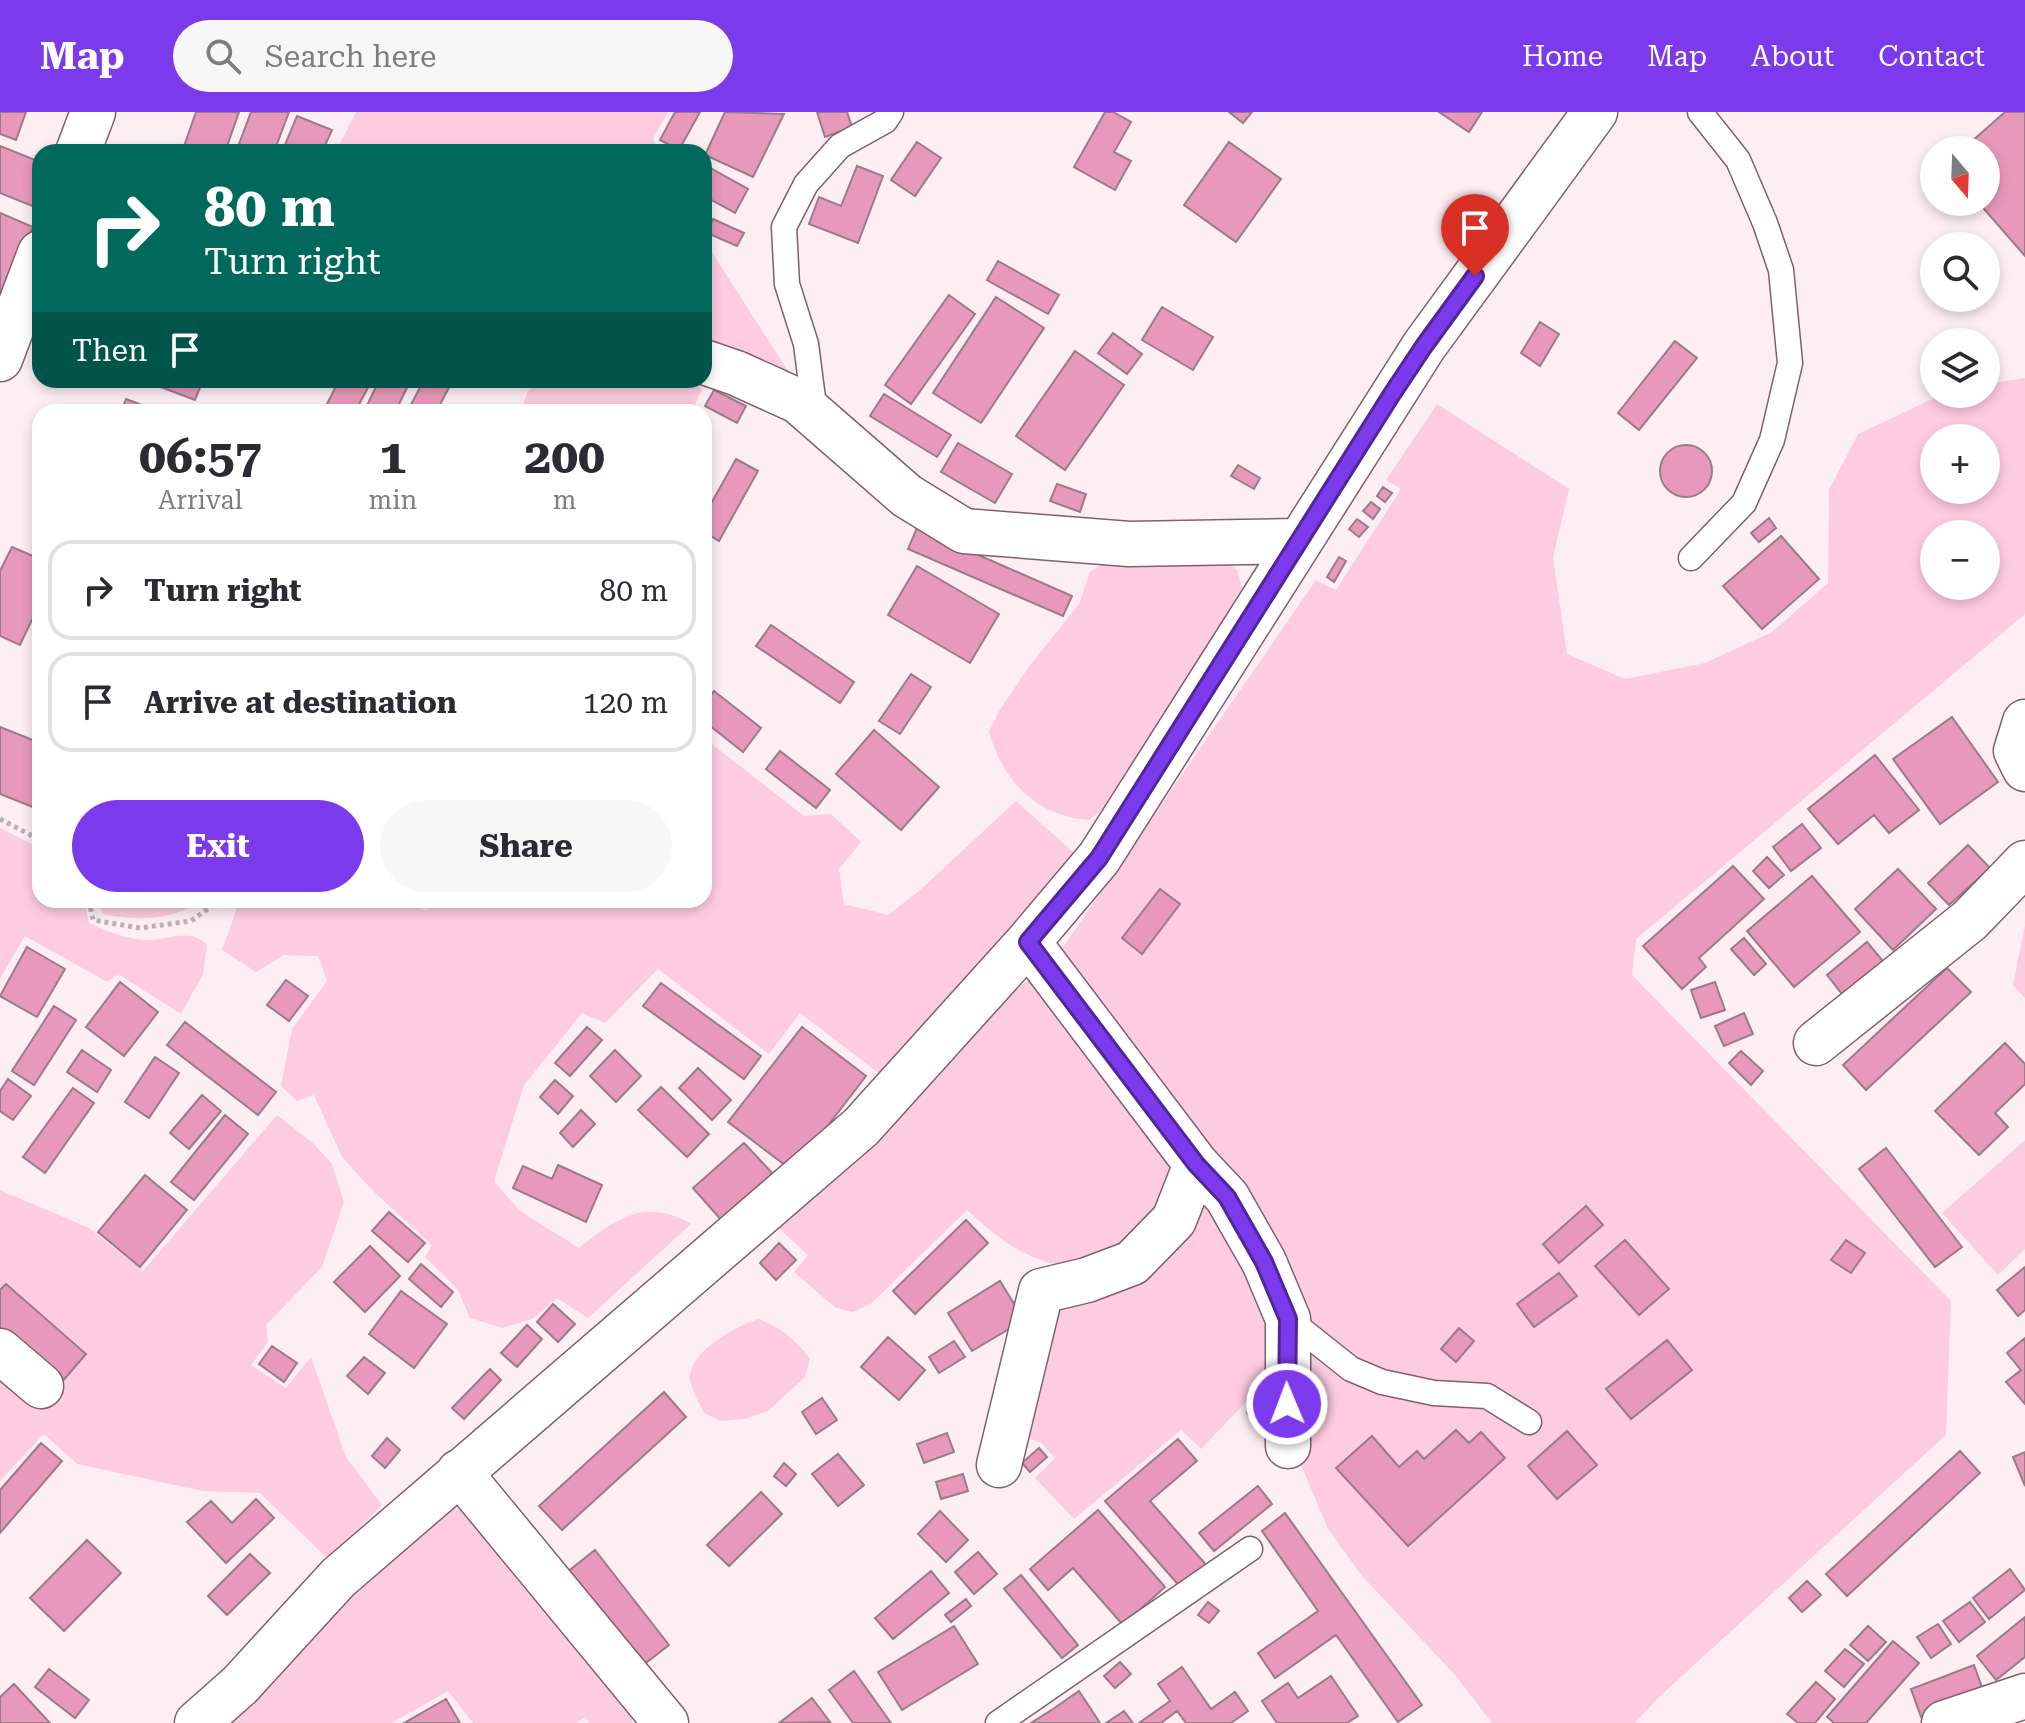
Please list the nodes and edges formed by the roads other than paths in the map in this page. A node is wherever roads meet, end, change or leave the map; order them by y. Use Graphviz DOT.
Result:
graph roads {
  1 [pos="93,112"];
  2 [pos="891,112"];
  3 [pos="1595,112"];
  4 [pos="1700,112"];
  5 [pos="81,144"];
  6 [pos="32,274"];
  7 [pos="0,359"];
  8 [pos="712,365"];
  9 [pos="815,416"];
  10 [pos="1298,541"];
  11 [pos="1691,558"];
  12 [pos="2025,722"];
  13 [pos="2025,769"];
  14 [pos="2025,863"];
  15 [pos="1028,942"];
  16 [pos="1816,1043"];
  17 [pos="1196,1164"];
  18 [pos="1288,1319"];
  19 [pos="0,1351"];
  20 [pos="41,1386"];
  21 [pos="1529,1422"];
  22 [pos="1288,1446"];
  23 [pos="999,1465"];
  24 [pos="459,1472"];
  25 [pos="1250,1549"];
  26 [pos="2025,1696"];
  27 [pos="197,1723"];
  28 [pos="666,1723"];
  29 [pos="998,1723"];
  30 [pos="1944,1723"];
  1 -- 5 [label="street"];
  2 -- 9 [label="lane"];
  3 -- 10 [label="street"];
  4 -- 11 [label="lane"];
  6 -- 7 [label="street"];
  8 -- 9 [label="street"];
  9 -- 10 [label="street"];
  10 -- 15 [label="street"];
  12 -- 13 [label="street"];
  14 -- 16 [label="street"];
  15 -- 17 [label="street"];
  15 -- 24 [label="street"];
  17 -- 18 [label="street"];
  17 -- 23 [label="street"];
  18 -- 21 [label="lane"];
  18 -- 22 [label="street"];
  19 -- 20 [label="street"];
  24 -- 27 [label="street"];
  24 -- 28 [label="street"];
  25 -- 29 [label="lane"];
  26 -- 30 [label="street"];
}
